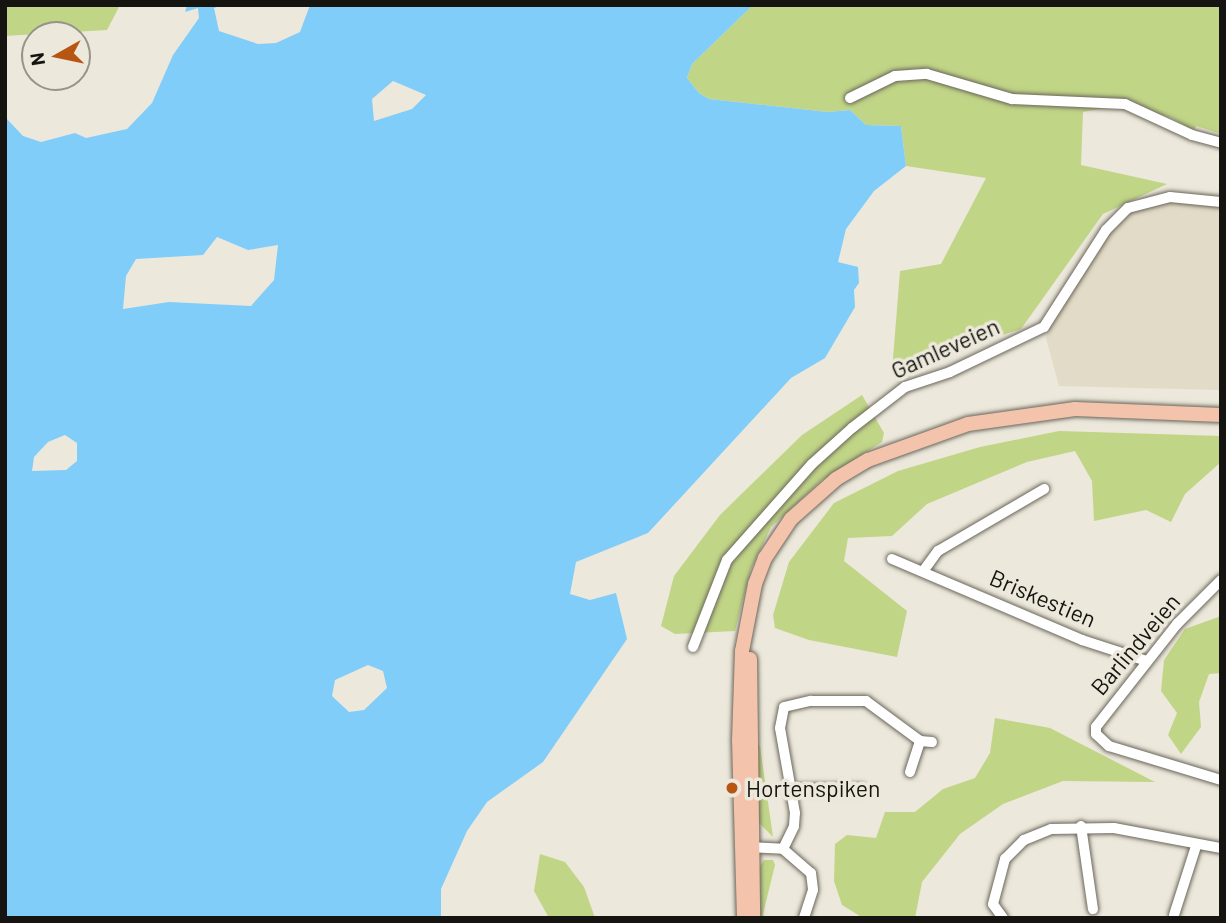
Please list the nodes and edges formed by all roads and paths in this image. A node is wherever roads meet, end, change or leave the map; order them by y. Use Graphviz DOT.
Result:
graph roads {
  1 [pos="850,99"];
  2 [pos="1221,143"];
  3 [pos="1221,202"];
  4 [pos="1221,415"];
  5 [pos="1044,489"];
  6 [pos="892,559"];
  7 [pos="924,570"];
  8 [pos="1221,580"];
  9 [pos="693,647"];
  10 [pos="1147,661"];
  11 [pos="910,772"];
  12 [pos="1221,780"];
  13 [pos="791,789"];
  14 [pos="862,789"];
  15 [pos="1082,826"];
  16 [pos="1196,846"];
  17 [pos="746,847"];
  18 [pos="1221,848"];
  19 [pos="783,849"];
  20 [pos="1093,909"];
  21 [pos="1174,915"];
  22 [pos="744,918"];
  23 [pos="753,918"];
  24 [pos="804,918"];
  25 [pos="1003,918"];
  1 -- 2 [label="street"];
  3 -- 9 [label="street, Gamleveien"];
  4 -- 17 [label="main road"];
  5 -- 7 [label="street"];
  6 -- 7 [label="street, Briskestien"];
  7 -- 10 [label="street, Briskestien"];
  8 -- 10 [label="street, Barlindveien"];
  10 -- 12 [label="street, Barlindveien"];
  11 -- 13 [label="street"];
  13 -- 14 [label="street"];
  13 -- 19 [label="street"];
  15 -- 16 [label="street"];
  15 -- 20 [label="street"];
  15 -- 25 [label="street"];
  16 -- 18 [label="street"];
  16 -- 21 [label="street"];
  17 -- 19 [label="street"];
  17 -- 22 [label="main road"];
  17 -- 23 [label="main road"];
  19 -- 24 [label="street"];
}
